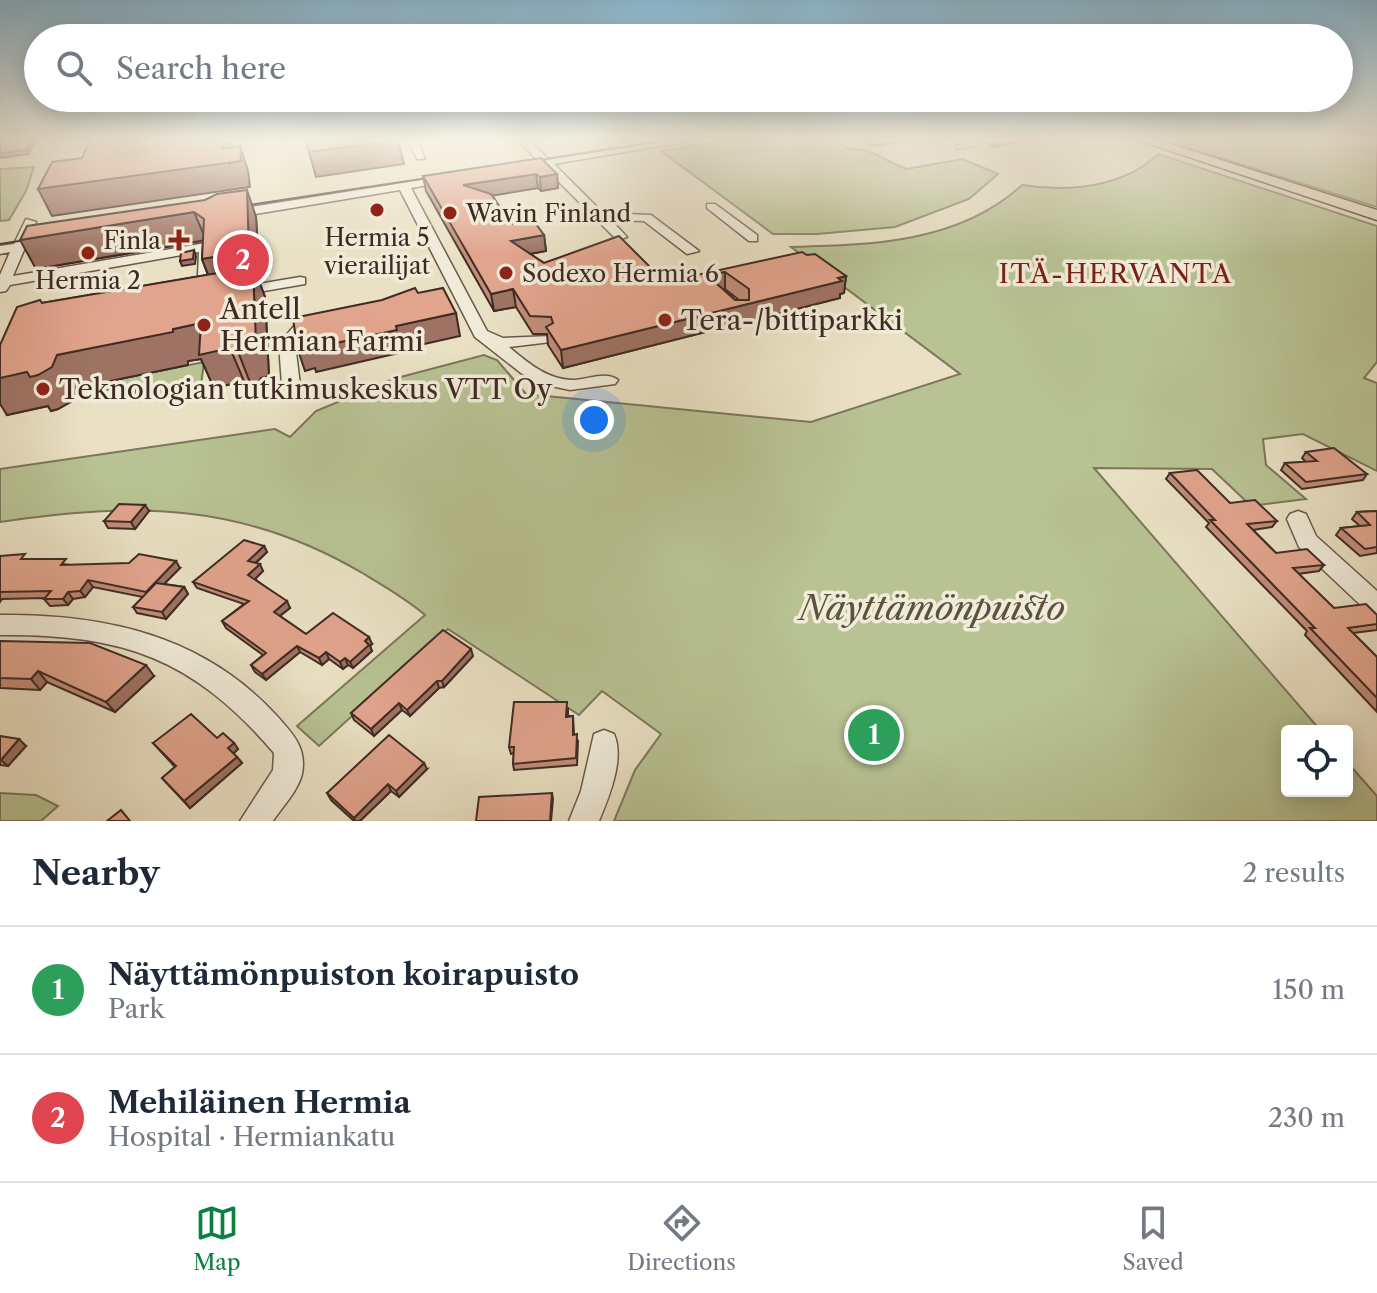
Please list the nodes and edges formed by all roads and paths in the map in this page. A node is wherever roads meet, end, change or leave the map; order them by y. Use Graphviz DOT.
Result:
graph roads {
  1 [pos="448,178"];
  2 [pos="562,178"];
  3 [pos="1263,178"];
  4 [pos="404,186"];
  5 [pos="711,206"];
  6 [pos="1377,215"];
  7 [pos="223,216"];
  8 [pos="599,216"];
  9 [pos="30,222"];
  10 [pos="621,237"];
  11 [pos="753,238"];
  12 [pos="68,240"];
  13 [pos="18,248"];
  14 [pos="0,250"];
  15 [pos="692,251"];
  16 [pos="300,281"];
  17 [pos="1,284"];
  18 [pos="299,329"];
  19 [pos="545,339"];
  20 [pos="488,340"];
  21 [pos="587,376"];
  22 [pos="609,380"];
  23 [pos="556,382"];
  24 [pos="291,385"];
  25 [pos="1298,519"];
  26 [pos="1377,606"];
  27 [pos="0,625"];
  28 [pos="604,743"];
  29 [pos="255,821"];
  30 [pos="584,821"];
  1 -- 4 [label="street"];
  2 -- 8 [label="street"];
  3 -- 6 [label="main road"];
  4 -- 7 [label="street"];
  4 -- 20 [label="street"];
  5 -- 11 [label="street"];
  8 -- 10 [label="street"];
  8 -- 15 [label="street"];
  9 -- 13 [label="street"];
  12 -- 13 [label="street"];
  13 -- 14 [label="street"];
  13 -- 17 [label="street"];
  16 -- 17 [label="street"];
  18 -- 24 [label="street"];
  19 -- 20 [label="street"];
  20 -- 23 [label="street"];
  21 -- 23 [label="street"];
  22 -- 23 [label="street"];
  25 -- 26 [label="street"];
  27 -- 29 [label="street"];
  28 -- 30 [label="street"];
}
